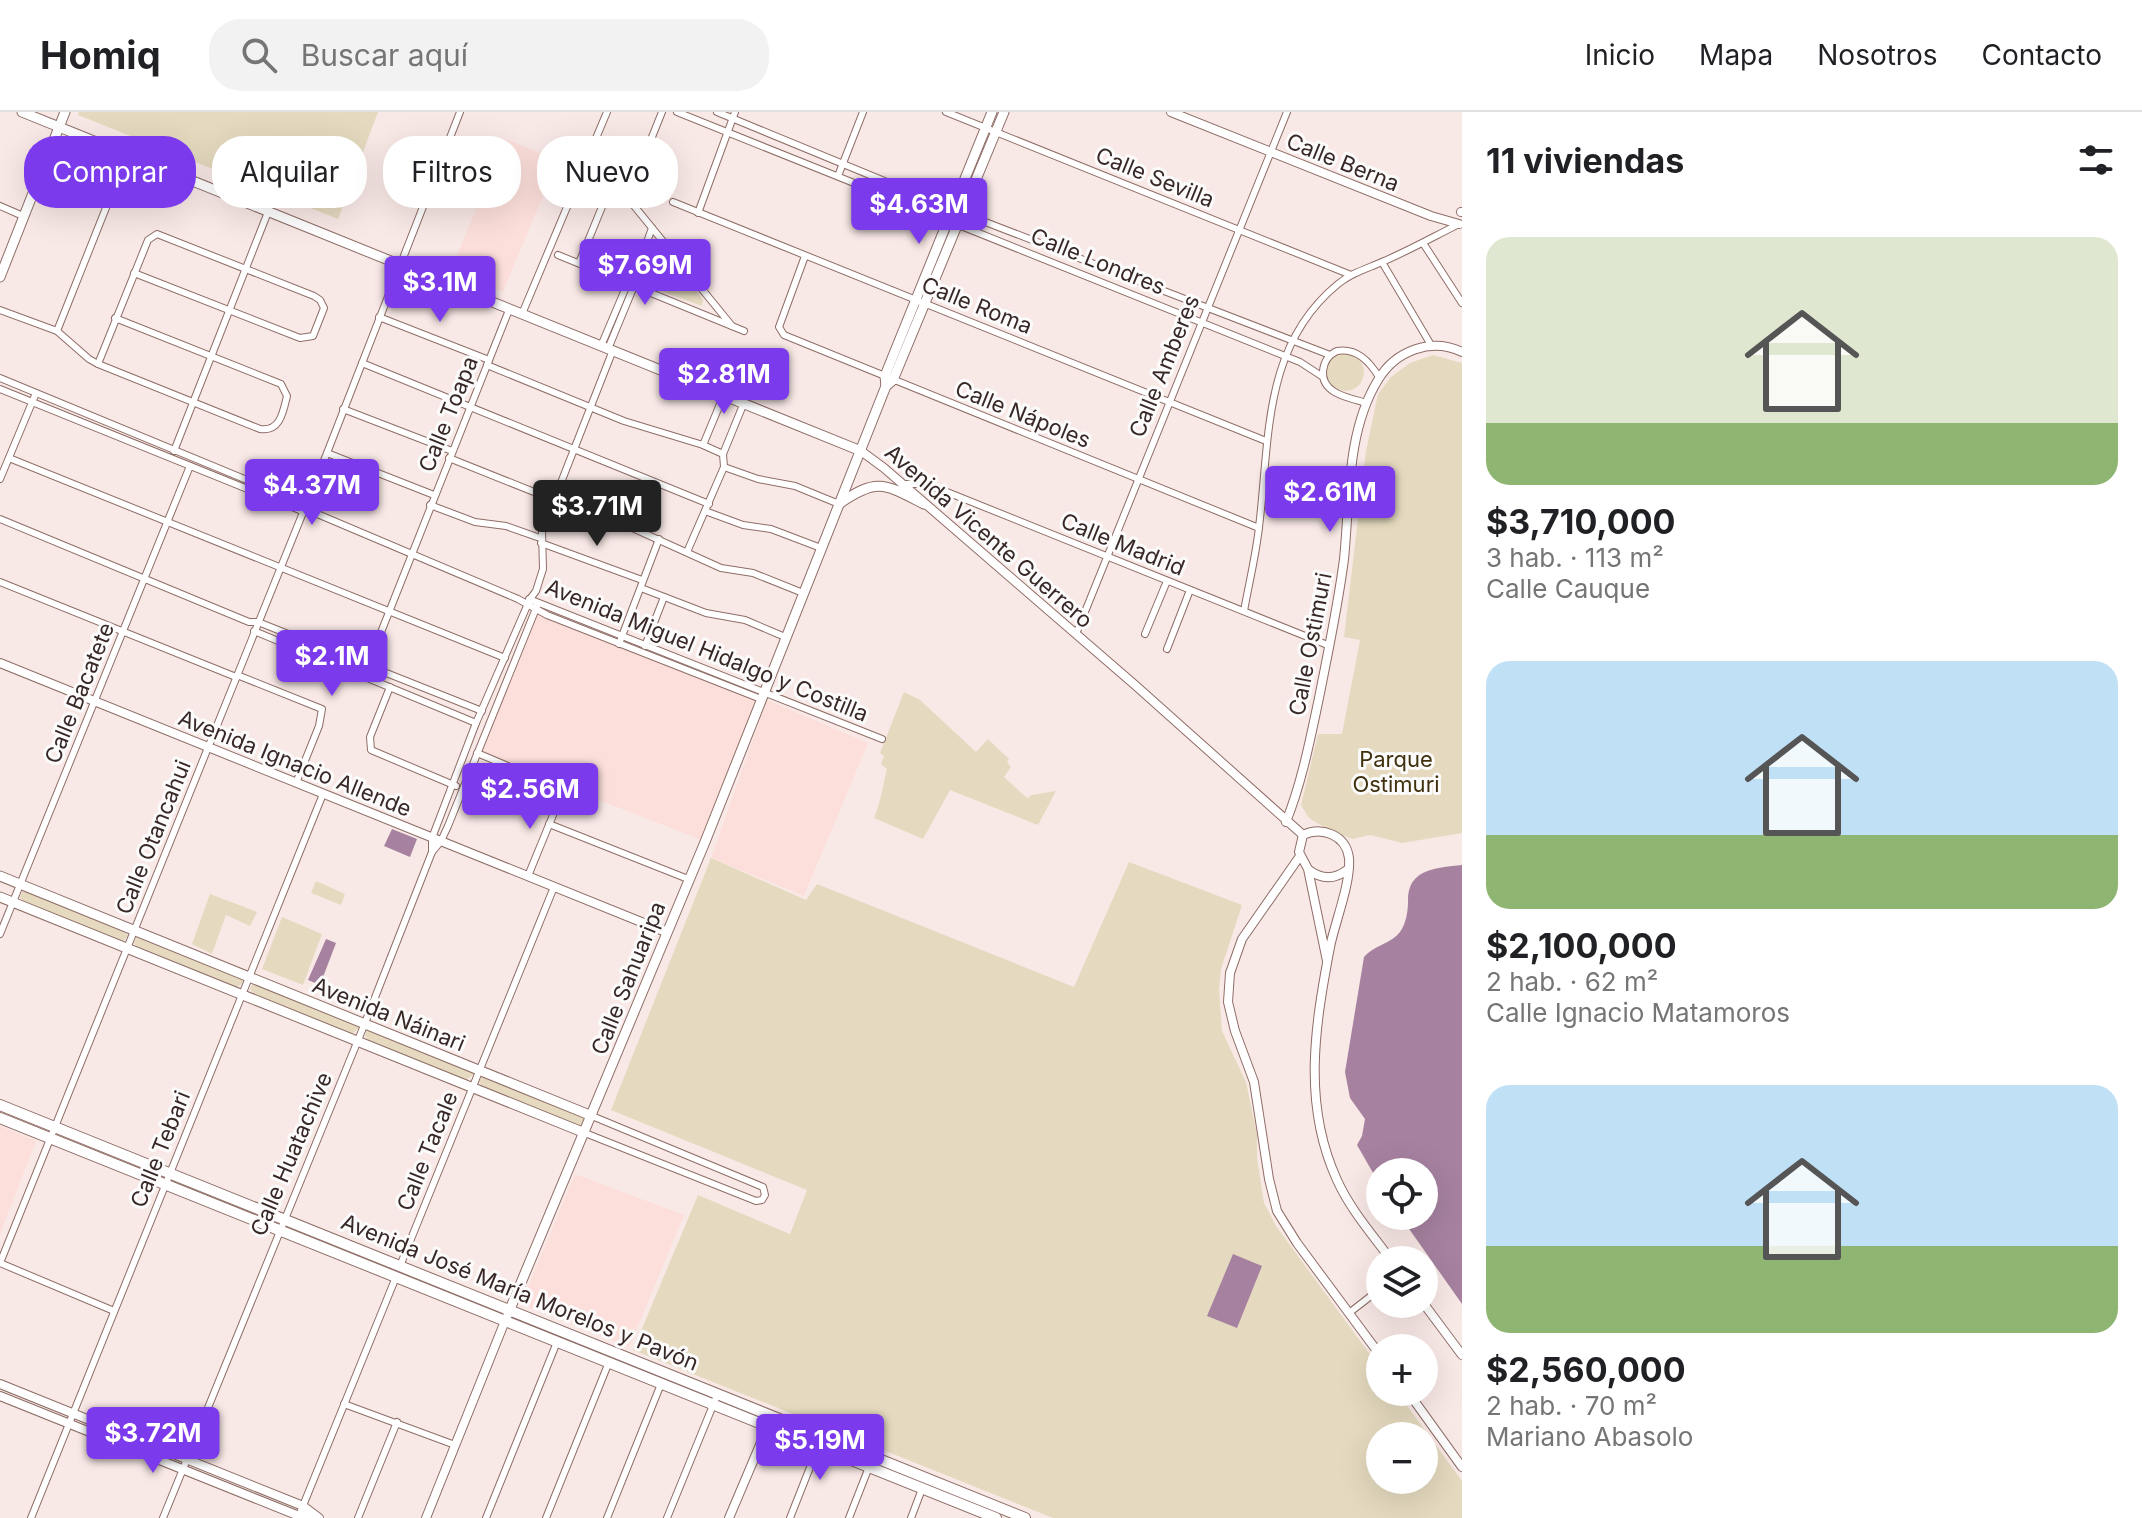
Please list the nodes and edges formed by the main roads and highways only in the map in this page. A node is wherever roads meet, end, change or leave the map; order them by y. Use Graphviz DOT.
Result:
graph roads {
  1 [pos="22,112"];
  2 [pos="65,112"];
  3 [pos="992,112"];
  4 [pos="1004,112"];
  5 [pos="59,128"];
  6 [pos="990,130"];
  7 [pos="0,277"];
  8 [pos="861,451"];
  9 [pos="839,504"];
  10 [pos="924,504"];
  11 [pos="0,876"];
  12 [pos="0,897"];
  13 [pos="0,1105"];
  14 [pos="592,1116"];
  15 [pos="0,1118"];
  16 [pos="585,1133"];
  17 [pos="510,1309"];
  18 [pos="505,1321"];
  19 [pos="925,1483"];
  20 [pos="976,1509"];
  21 [pos="996,1518"];
  22 [pos="1025,1518"];
  1 -- 5 [label="main road, Avenida Vicente Guerrero"];
  2 -- 5 [label="main road"];
  3 -- 6 [label="main road"];
  4 -- 6 [label="main road"];
  5 -- 7 [label="main road"];
  5 -- 8 [label="main road, Avenida Vicente Guerrero"];
  6 -- 8 [label="main road, Calle Sahuaripa"];
  8 -- 9 [label="main road, Calle Sahuaripa"];
  9 -- 10 [label="main road"];
  9 -- 14 [label="main road, Calle Sahuaripa"];
  11 -- 14 [label="main road, Avenida Náinari"];
  12 -- 16 [label="main road, Avenida Náinari"];
  13 -- 17 [label="main road, Avenida José María Morelos y Pavón"];
  14 -- 16 [label="main road, Calle Sahuaripa"];
  15 -- 18 [label="main road, Avenida José María Morelos y Pavón"];
  16 -- 17 [label="main road, Calle Sahuaripa"];
  17 -- 18 [label="main road, Calle Sahuaripa"];
  17 -- 19 [label="main road, Avenida José María Morelos y Pavón"];
  18 -- 19 [label="main road, Avenida José María Morelos y Pavón"];
  19 -- 20 [label="main road, Avenida José María Morelos y Pavón"];
  20 -- 21 [label="main road, Avenida José María Morelos y Pavón"];
  20 -- 22 [label="main road, Avenida José María Morelos y Pavón"];
}
